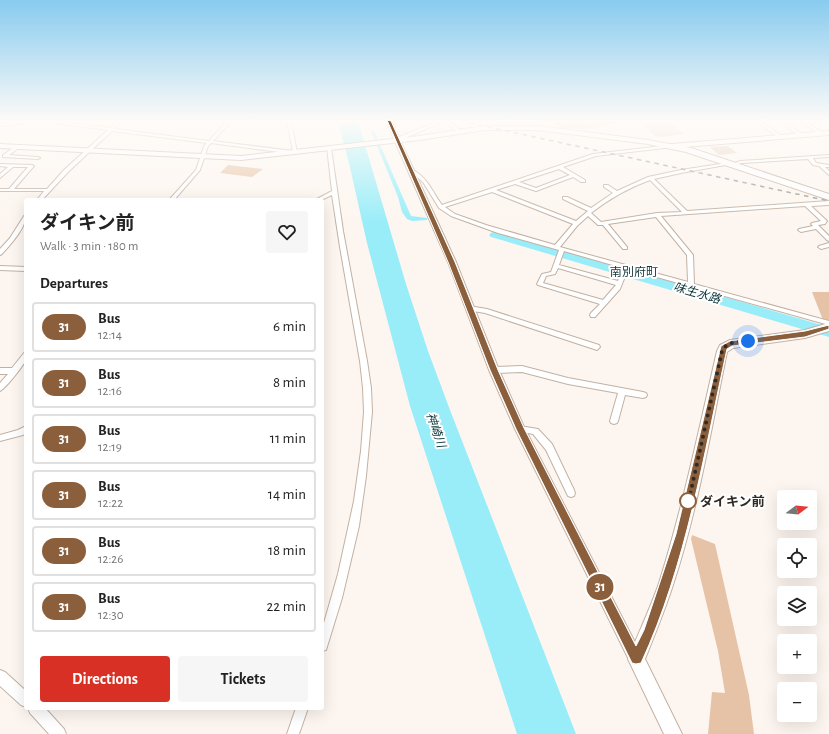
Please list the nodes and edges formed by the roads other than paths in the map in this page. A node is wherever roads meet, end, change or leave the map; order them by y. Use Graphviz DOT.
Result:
graph roads {
  1 [pos="6,155"];
  2 [pos="84,155"];
  3 [pos="170,155"];
  4 [pos="271,155"];
  5 [pos="332,155"];
  6 [pos="403,155"];
  7 [pos="594,155"];
  8 [pos="703,155"];
  9 [pos="829,156"];
  10 [pos="204,157"];
  11 [pos="809,157"];
  12 [pos="38,158"];
  13 [pos="733,164"];
  14 [pos="0,165"];
  15 [pos="820,165"];
  16 [pos="11,166"];
  17 [pos="829,166"];
  18 [pos="559,167"];
  19 [pos="413,172"];
  20 [pos="829,174"];
  21 [pos="574,176"];
  22 [pos="0,177"];
  23 [pos="650,178"];
  24 [pos="583,181"];
  25 [pos="515,182"];
  26 [pos="606,186"];
  27 [pos="0,190"];
  28 [pos="10,190"];
  29 [pos="48,190"];
  30 [pos="492,190"];
  31 [pos="334,192"];
  32 [pos="617,193"];
  33 [pos="829,197"];
  34 [pos="40,198"];
  35 [pos="173,198"];
  36 [pos="322,198"];
  37 [pos="565,198"];
  38 [pos="829,203"];
  39 [pos="806,204"];
  40 [pos="441,207"];
  41 [pos="589,212"];
  42 [pos="685,212"];
  43 [pos="627,213"];
  44 [pos="657,215"];
  45 [pos="631,218"];
  46 [pos="24,221"];
  47 [pos="576,223"];
  48 [pos="604,223"];
  49 [pos="817,227"];
  50 [pos="20,228"];
  51 [pos="24,229"];
  52 [pos="801,230"];
  53 [pos="829,239"];
  54 [pos="829,245"];
  55 [pos="821,247"];
  56 [pos="559,248"];
  57 [pos="625,248"];
  58 [pos="0,253"];
  59 [pos="556,266"];
  60 [pos="626,267"];
  61 [pos="0,268"];
  62 [pos="24,269"];
  63 [pos="620,284"];
  64 [pos="691,284"];
  65 [pos="604,303"];
  66 [pos="469,308"];
  67 [pos="593,315"];
  68 [pos="828,326"];
  69 [pos="597,347"];
  70 [pos="24,358"];
  71 [pos="494,370"];
  72 [pos="0,371"];
  73 [pos="14,371"];
  74 [pos="0,388"];
  75 [pos="622,391"];
  76 [pos="643,395"];
  77 [pos="614,421"];
  78 [pos="520,429"];
  79 [pos="24,430"];
  80 [pos="0,438"];
  81 [pos="571,493"];
  82 [pos="324,640"];
  83 [pos="636,659"];
  84 [pos="0,677"];
  85 [pos="24,698"];
  86 [pos="37,710"];
  87 [pos="301,710"];
  88 [pos="59,734"];
  89 [pos="293,734"];
  90 [pos="673,734"];
  1 -- 12 [label="street"];
  2 -- 29 [label="street"];
  3 -- 10 [label="main road"];
  4 -- 10 [label="main road"];
  5 -- 31 [label="street"];
  6 -- 19 [label="street"];
  7 -- 18 [label="street"];
  8 -- 13 [label="main road"];
  9 -- 11 [label="street"];
  10 -- 35 [label="street"];
  11 -- 13 [label="street"];
  11 -- 15 [label="street"];
  13 -- 23 [label="street"];
  13 -- 33 [label="main road"];
  14 -- 16 [label="street"];
  15 -- 17 [label="street"];
  15 -- 20 [label="street"];
  16 -- 22 [label="street"];
  16 -- 28 [label="street"];
  18 -- 21 [label="street"];
  18 -- 25 [label="street"];
  19 -- 40 [label="street"];
  19 -- 66 [label="street"];
  21 -- 24 [label="street"];
  21 -- 25 [label="street"];
  23 -- 32 [label="street"];
  23 -- 42 [label="street"];
  25 -- 30 [label="street"];
  26 -- 32 [label="street"];
  27 -- 28 [label="street"];
  28 -- 29 [label="street"];
  29 -- 34 [label="street"];
  30 -- 40 [label="street"];
  30 -- 47 [label="street"];
  31 -- 36 [label="street"];
  31 -- 82 [label="street"];
  32 -- 41 [label="street"];
  37 -- 41 [label="street"];
  38 -- 39 [label="street"];
  39 -- 42 [label="street"];
  39 -- 49 [label="street"];
  40 -- 56 [label="street"];
  41 -- 47 [label="street"];
  41 -- 48 [label="street"];
  42 -- 44 [label="street"];
  43 -- 45 [label="street"];
  44 -- 45 [label="street"];
  44 -- 64 [label="street"];
  45 -- 48 [label="street"];
  46 -- 50 [label="street"];
  47 -- 56 [label="street"];
  48 -- 57 [label="street"];
  49 -- 52 [label="street"];
  49 -- 53 [label="street"];
  50 -- 51 [label="street"];
  50 -- 58 [label="street"];
  54 -- 55 [label="street"];
  56 -- 59 [label="street"];
  56 -- 60 [label="street"];
  59 -- 63 [label="street"];
  59 -- 65 [label="street"];
  60 -- 63 [label="street"];
  60 -- 64 [label="street"];
  61 -- 62 [label="street"];
  63 -- 65 [label="street"];
  64 -- 68 [label="street"];
  65 -- 67 [label="street"];
  66 -- 69 [label="street"];
  66 -- 71 [label="street"];
  68 -- 83 [label="main road"];
  70 -- 73 [label="street"];
  71 -- 75 [label="street"];
  71 -- 78 [label="street"];
  72 -- 73 [label="street"];
  73 -- 74 [label="street"];
  75 -- 76 [label="street"];
  75 -- 77 [label="street"];
  78 -- 81 [label="street"];
  78 -- 83 [label="street"];
  79 -- 80 [label="street"];
  83 -- 90 [label="main road"];
  84 -- 85 [label="street"];
  86 -- 88 [label="street"];
  87 -- 89 [label="street"];
}
